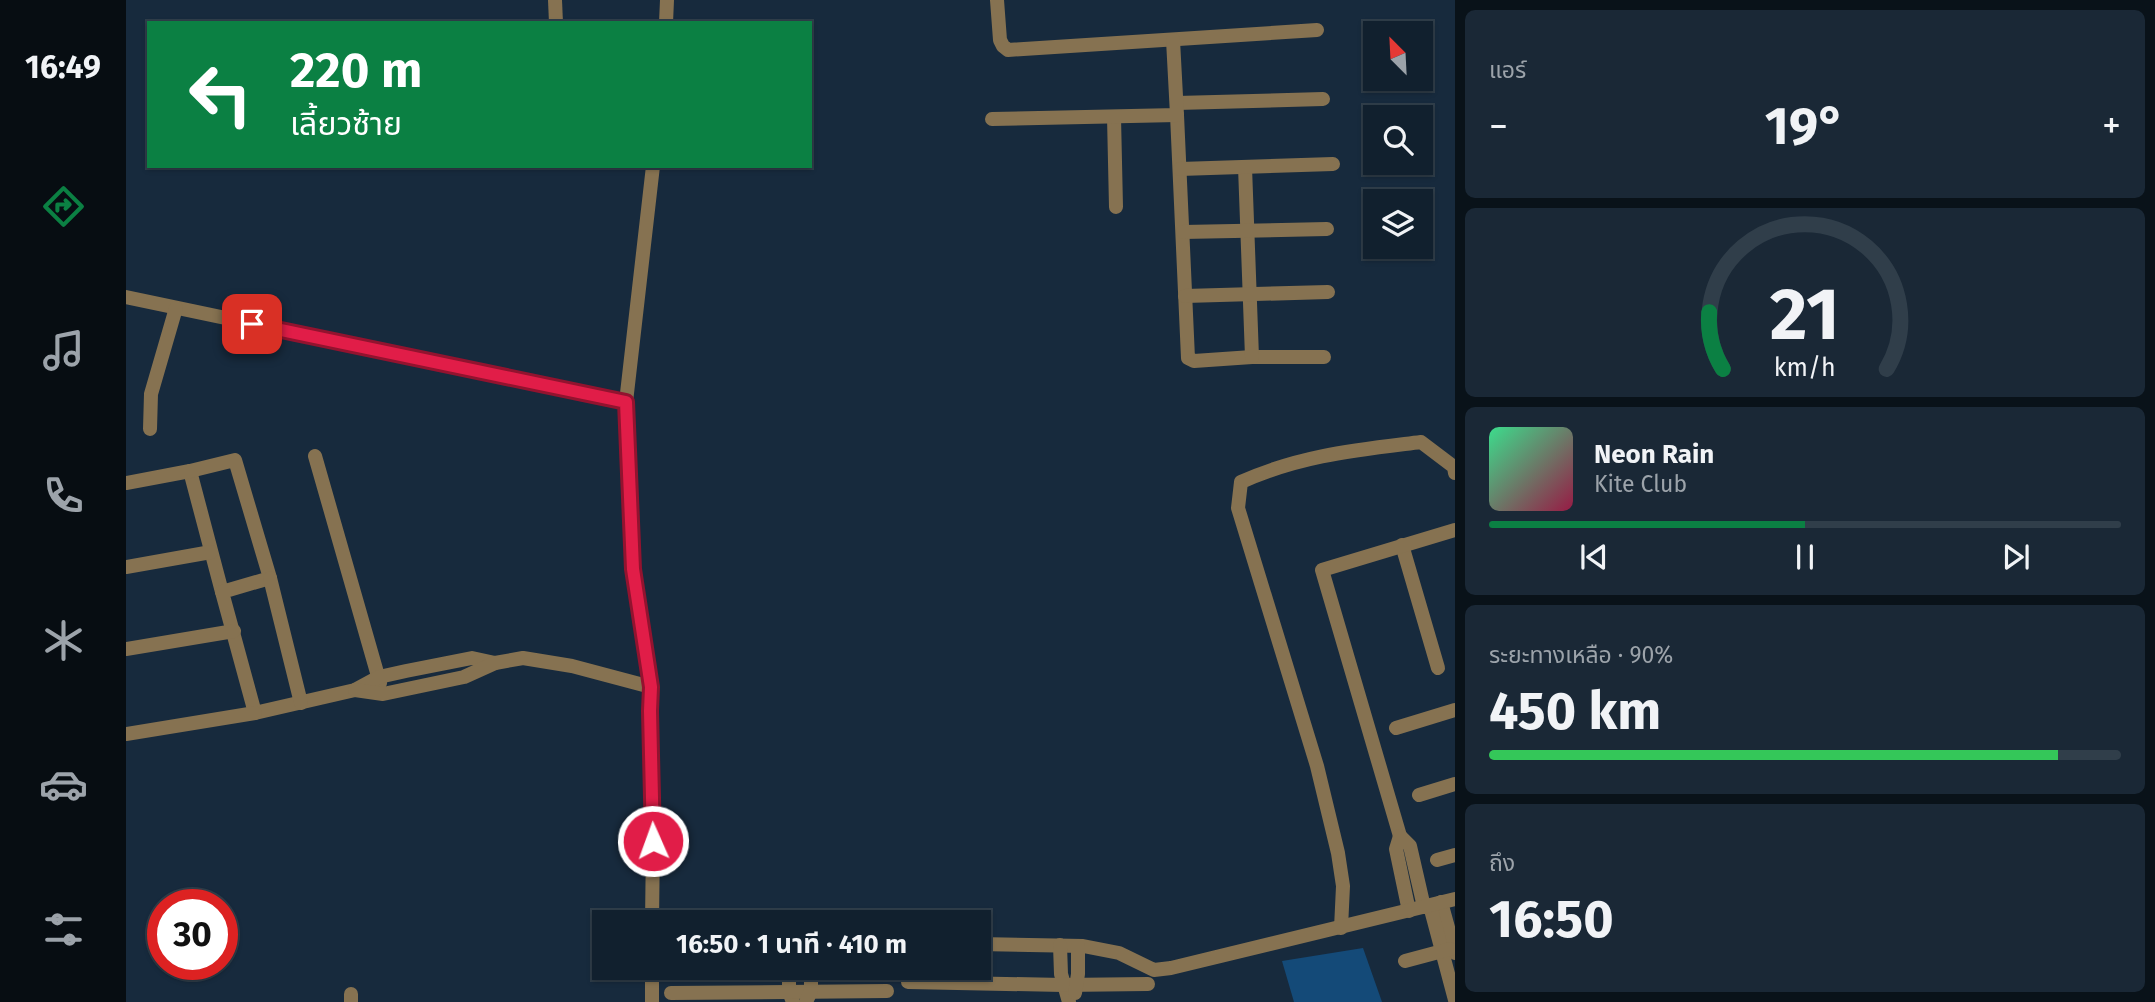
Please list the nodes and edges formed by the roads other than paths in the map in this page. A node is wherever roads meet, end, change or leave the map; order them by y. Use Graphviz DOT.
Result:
graph roads {
  1 [pos="555,0"];
  2 [pos="667,0"];
  3 [pos="997,0"];
  4 [pos="556,21"];
  5 [pos="666,21"];
  6 [pos="1317,30"];
  7 [pos="1173,40"];
  8 [pos="1322,99"];
  9 [pos="1177,109"];
  10 [pos="1114,117"];
  11 [pos="992,119"];
  12 [pos="1333,164"];
  13 [pos="1244,167"];
  14 [pos="653,168"];
  15 [pos="1180,169"];
  16 [pos="1116,207"];
  17 [pos="1246,229"];
  18 [pos="1327,229"];
  19 [pos="1183,232"];
  20 [pos="1328,292"];
  21 [pos="1249,295"];
  22 [pos="126,296"];
  23 [pos="1185,296"];
  24 [pos="176,308"];
  25 [pos="1252,357"];
  26 [pos="1324,357"];
  27 [pos="626,402"];
  28 [pos="150,429"];
  29 [pos="315,456"];
  30 [pos="190,471"];
  31 [pos="1455,472"];
  32 [pos="126,483"];
  33 [pos="1455,530"];
  34 [pos="1402,545"];
  35 [pos="211,552"];
  36 [pos="126,567"];
  37 [pos="270,578"];
  38 [pos="222,592"];
  39 [pos="234,631"];
  40 [pos="126,649"];
  41 [pos="495,663"];
  42 [pos="1438,668"];
  43 [pos="379,677"];
  44 [pos="651,687"];
  45 [pos="355,690"];
  46 [pos="383,694"];
  47 [pos="301,703"];
  48 [pos="1455,710"];
  49 [pos="256,713"];
  50 [pos="1396,728"];
  51 [pos="126,734"];
  52 [pos="1455,784"];
  53 [pos="1419,795"];
  54 [pos="1400,836"];
  55 [pos="1455,855"];
  56 [pos="1437,860"];
  57 [pos="1437,903"];
  58 [pos="652,910"];
  59 [pos="1409,911"];
  60 [pos="1341,928"];
  61 [pos="991,944"];
  62 [pos="1060,945"];
  63 [pos="1078,946"];
  64 [pos="1451,950"];
  65 [pos="1405,961"];
  66 [pos="652,980"];
  67 [pos="908,982"];
  68 [pos="1148,984"];
  69 [pos="1070,985"];
  70 [pos="887,991"];
  71 [pos="671,993"];
  72 [pos="791,997"];
  73 [pos="809,997"];
  74 [pos="1455,1000"];
  75 [pos="652,1002"];
  76 [pos="1071,1002"];
  1 -- 4 [label="street"];
  2 -- 5 [label="street"];
  3 -- 7 [label="street"];
  6 -- 7 [label="street"];
  7 -- 9 [label="street"];
  8 -- 9 [label="street"];
  9 -- 10 [label="street"];
  9 -- 15 [label="street"];
  10 -- 11 [label="street"];
  10 -- 16 [label="street"];
  12 -- 13 [label="street"];
  13 -- 15 [label="street"];
  13 -- 17 [label="street"];
  14 -- 27 [label="street"];
  15 -- 19 [label="street"];
  17 -- 18 [label="street"];
  17 -- 19 [label="street"];
  17 -- 21 [label="street"];
  19 -- 23 [label="street"];
  20 -- 21 [label="street"];
  21 -- 23 [label="street"];
  21 -- 25 [label="street"];
  22 -- 24 [label="street"];
  23 -- 25 [label="street"];
  24 -- 27 [label="street"];
  24 -- 28 [label="street"];
  25 -- 26 [label="street"];
  27 -- 44 [label="street"];
  29 -- 43 [label="street"];
  30 -- 32 [label="street"];
  30 -- 35 [label="street"];
  30 -- 37 [label="street"];
  31 -- 60 [label="street"];
  33 -- 34 [label="street"];
  34 -- 42 [label="street"];
  34 -- 54 [label="street"];
  35 -- 36 [label="street"];
  35 -- 38 [label="street"];
  37 -- 38 [label="street"];
  37 -- 47 [label="street"];
  38 -- 39 [label="street"];
  39 -- 40 [label="street"];
  39 -- 49 [label="street"];
  41 -- 43 [label="street"];
  41 -- 44 [label="street"];
  41 -- 46 [label="street"];
  43 -- 45 [label="street"];
  43 -- 46 [label="street"];
  44 -- 58 [label="street"];
  45 -- 46 [label="street"];
  45 -- 47 [label="street"];
  47 -- 49 [label="street"];
  48 -- 50 [label="street"];
  49 -- 51 [label="street"];
  52 -- 53 [label="street"];
  54 -- 57 [label="street"];
  54 -- 59 [label="street"];
  55 -- 56 [label="street"];
  57 -- 59 [label="street"];
  57 -- 64 [label="street"];
  59 -- 60 [label="street"];
  60 -- 63 [label="street"];
  61 -- 62 [label="street"];
  62 -- 63 [label="street"];
  62 -- 69 [label="street"];
  63 -- 69 [label="street"];
  64 -- 65 [label="street"];
  64 -- 74 [label="street"];
  66 -- 75 [label="street"];
  67 -- 69 [label="street"];
  68 -- 69 [label="street"];
  69 -- 76 [label="street"];
  70 -- 73 [label="street"];
  71 -- 72 [label="street"];
  72 -- 73 [label="street"];
}
